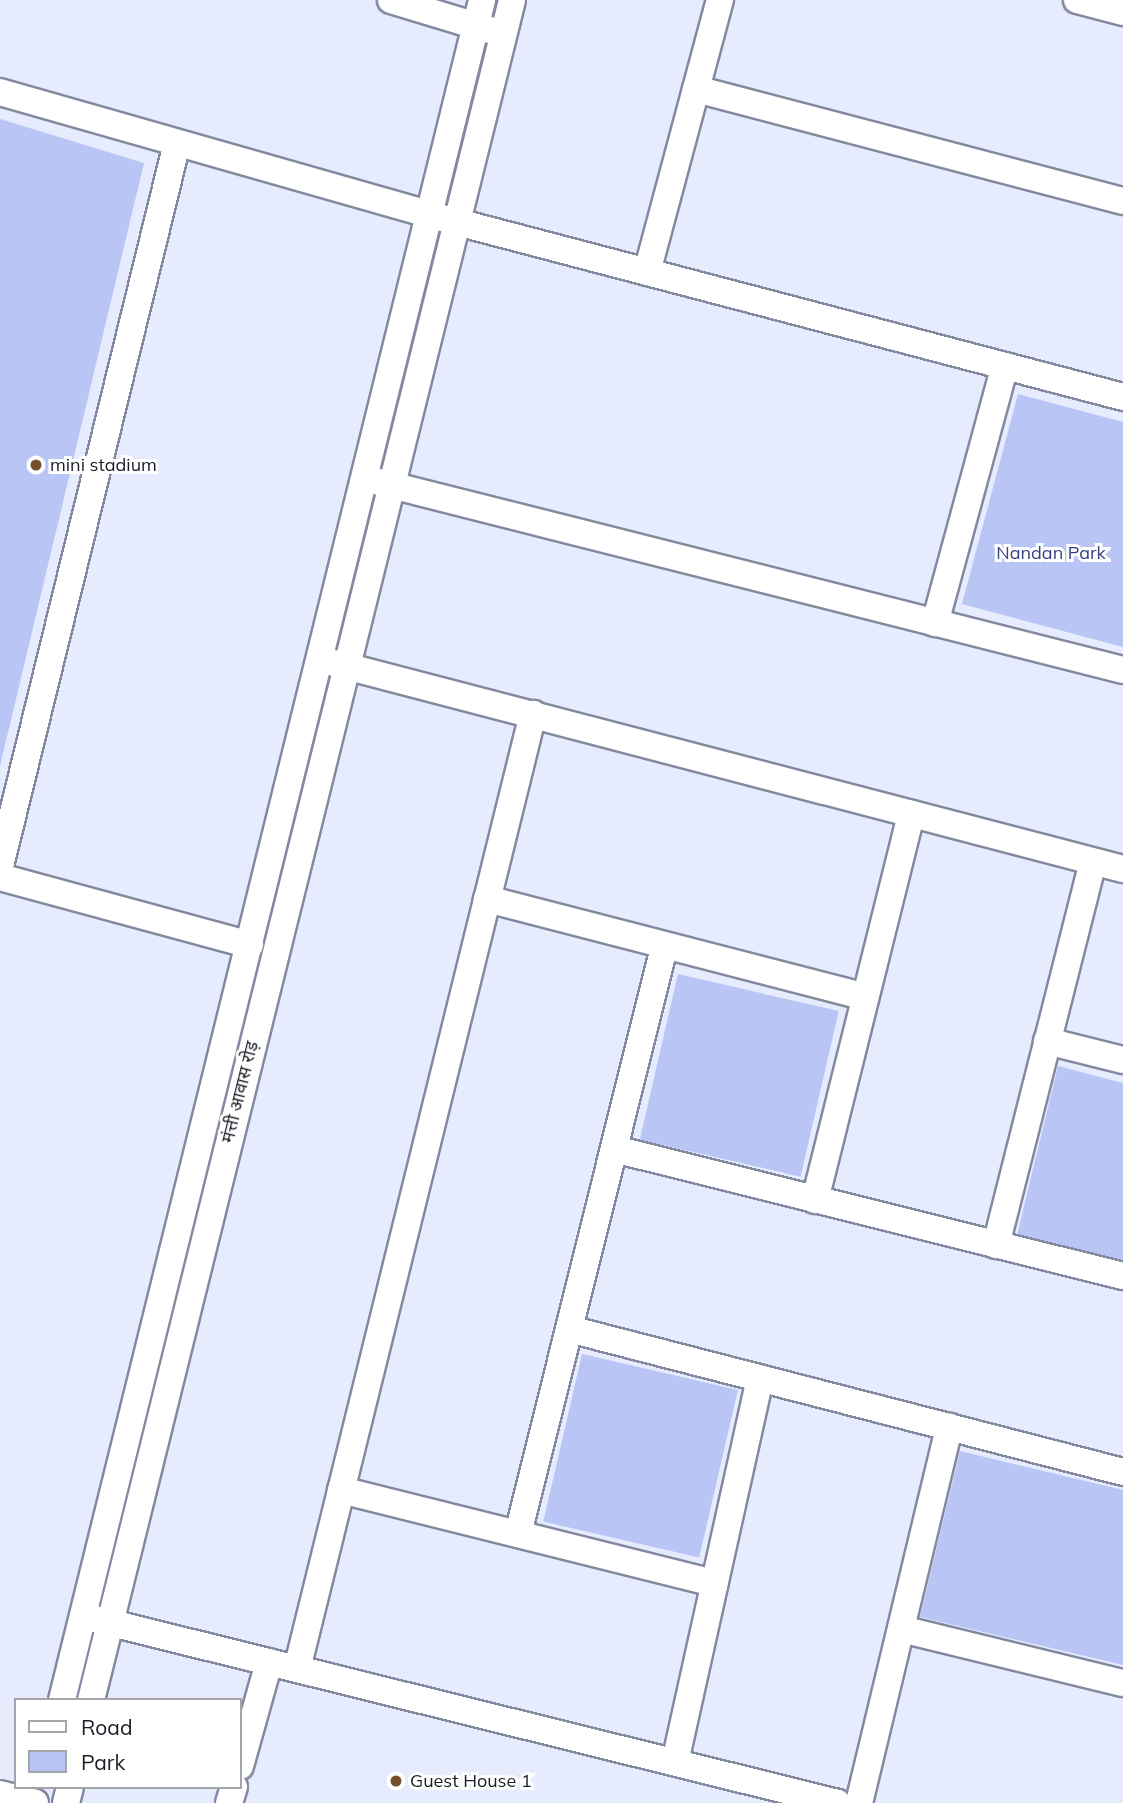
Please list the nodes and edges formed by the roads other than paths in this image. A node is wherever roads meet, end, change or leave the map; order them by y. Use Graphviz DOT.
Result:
graph roads {
  1 [pos="391,0"];
  2 [pos="482,0"];
  3 [pos="512,0"];
  4 [pos="720,0"];
  5 [pos="1077,0"];
  6 [pos="1123,12"];
  7 [pos="476,26"];
  8 [pos="504,34"];
  9 [pos="696,89"];
  10 [pos="0,92"];
  11 [pos="177,143"];
  12 [pos="1123,201"];
  13 [pos="430,215"];
  14 [pos="457,222"];
  15 [pos="647,272"];
  16 [pos="1005,366"];
  17 [pos="1123,397"];
  18 [pos="379,482"];
  19 [pos="934,622"];
  20 [pos="334,663"];
  21 [pos="1123,670"];
  22 [pos="533,714"];
  23 [pos="911,814"];
  24 [pos="1093,862"];
  25 [pos="0,866"];
  26 [pos="1123,869"];
  27 [pos="0,877"];
  28 [pos="487,899"];
  29 [pos="250,945"];
  30 [pos="664,947"];
  31 [pos="865,997"];
  32 [pos="1047,1041"];
  33 [pos="1123,1060"];
  34 [pos="614,1150"];
  35 [pos="815,1200"];
  36 [pos="996,1245"];
  37 [pos="1123,1276"];
  38 [pos="569,1329"];
  39 [pos="761,1378"];
  40 [pos="949,1427"];
  41 [pos="1123,1472"];
  42 [pos="341,1490"];
  43 [pos="518,1534"];
  44 [pos="715,1583"];
  45 [pos="83,1615"];
  46 [pos="110,1622"];
  47 [pos="901,1629"];
  48 [pos="270,1662"];
  49 [pos="297,1669"];
  50 [pos="1123,1682"];
  51 [pos="62,1698"];
  52 [pos="91,1698"];
  53 [pos="242,1759"];
  54 [pos="675,1762"];
  55 [pos="0,1794"];
  56 [pos="36,1803"];
  57 [pos="838,1803"];
  58 [pos="859,1803"];
  1 -- 7 [label="street"];
  2 -- 7 [label="street"];
  3 -- 8 [label="street"];
  4 -- 9 [label="street"];
  5 -- 6 [label="street"];
  7 -- 8 [label="street"];
  7 -- 13 [label="street"];
  8 -- 14 [label="street"];
  9 -- 12 [label="street"];
  9 -- 15 [label="street"];
  10 -- 11 [label="street"];
  11 -- 13 [label="street"];
  11 -- 25 [label="street"];
  13 -- 14 [label="street"];
  13 -- 18 [label="street"];
  14 -- 15 [label="street"];
  14 -- 18 [label="street"];
  15 -- 16 [label="street"];
  16 -- 17 [label="street"];
  16 -- 19 [label="street"];
  18 -- 19 [label="street"];
  18 -- 20 [label="street, मंत्ती आवास रोड़"];
  19 -- 21 [label="street"];
  20 -- 22 [label="street"];
  20 -- 29 [label="street"];
  20 -- 46 [label="street, मंत्ती आवास रोड़"];
  22 -- 23 [label="street"];
  22 -- 28 [label="street"];
  23 -- 24 [label="street"];
  23 -- 31 [label="street"];
  24 -- 26 [label="street"];
  24 -- 32 [label="street"];
  27 -- 29 [label="street"];
  28 -- 30 [label="street"];
  28 -- 42 [label="street"];
  29 -- 45 [label="street"];
  30 -- 31 [label="street"];
  30 -- 34 [label="street"];
  31 -- 35 [label="street"];
  32 -- 33 [label="street"];
  32 -- 36 [label="street"];
  34 -- 35 [label="street"];
  34 -- 38 [label="street"];
  35 -- 36 [label="street"];
  36 -- 37 [label="street"];
  38 -- 39 [label="street"];
  38 -- 43 [label="street"];
  39 -- 40 [label="street"];
  39 -- 44 [label="street"];
  40 -- 41 [label="street"];
  40 -- 47 [label="street"];
  42 -- 43 [label="street"];
  42 -- 49 [label="street"];
  43 -- 44 [label="street"];
  44 -- 54 [label="street"];
  45 -- 46 [label="street"];
  45 -- 51 [label="street"];
  46 -- 48 [label="street"];
  46 -- 52 [label="street, मंत्ती आवास रोड़"];
  47 -- 50 [label="street"];
  47 -- 58 [label="street"];
  48 -- 49 [label="street"];
  48 -- 53 [label="street"];
  49 -- 54 [label="street"];
  54 -- 57 [label="street"];
  55 -- 56 [label="street"];
}
